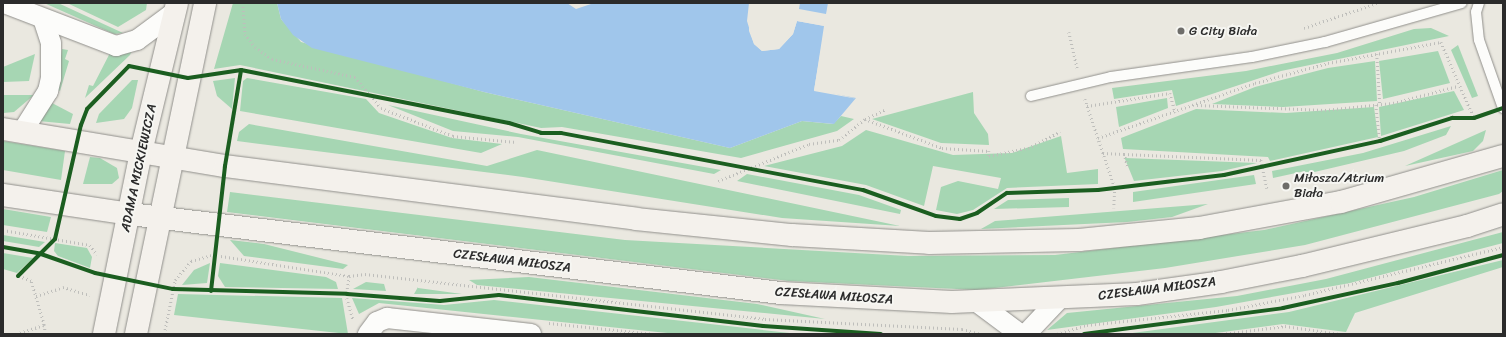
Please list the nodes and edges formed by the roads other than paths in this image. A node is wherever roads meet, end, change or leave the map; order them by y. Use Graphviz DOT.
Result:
graph roads {
  1 [pos="4,3"];
  2 [pos="205,3"];
  3 [pos="1462,3"];
  4 [pos="1479,3"];
  5 [pos="176,8"];
  6 [pos="43,19"];
  7 [pos="1031,96"];
  8 [pos="1503,108"];
  9 [pos="12,131"];
  10 [pos="141,152"];
  11 [pos="1503,156"];
  12 [pos="171,157"];
  13 [pos="3,195"];
  14 [pos="130,214"];
  15 [pos="1503,214"];
  16 [pos="160,217"];
  17 [pos="1059,299"];
  18 [pos="977,302"];
  19 [pos="104,334"];
  20 [pos="136,334"];
  21 [pos="368,334"];
  22 [pos="531,334"];
  23 [pos="1020,334"];
  24 [pos="1026,334"];
  1 -- 6 [label="street"];
  2 -- 12 [label="main road"];
  3 -- 7 [label="lane"];
  4 -- 8 [label="lane"];
  5 -- 6 [label="street"];
  5 -- 10 [label="main road, ADAMA MICKIEWICZA"];
  6 -- 9 [label="street"];
  9 -- 10 [label="main road"];
  10 -- 12 [label="main road"];
  10 -- 14 [label="main road, ADAMA MICKIEWICZA"];
  11 -- 12 [label="main road"];
  12 -- 16 [label="main road"];
  13 -- 14 [label="main road, CZESŁAWA MIŁOSZA"];
  14 -- 16 [label="main road, CZESŁAWA MIŁOSZA"];
  14 -- 19 [label="main road, ADAMA MICKIEWICZA"];
  15 -- 17 [label="main road, CZESŁAWA MIŁOSZA"];
  16 -- 18 [label="main road, CZESŁAWA MIŁOSZA"];
  16 -- 20 [label="main road"];
  17 -- 18 [label="main road, CZESŁAWA MIŁOSZA"];
  17 -- 24 [label="street"];
  18 -- 23 [label="street"];
  21 -- 22 [label="street"];
}
